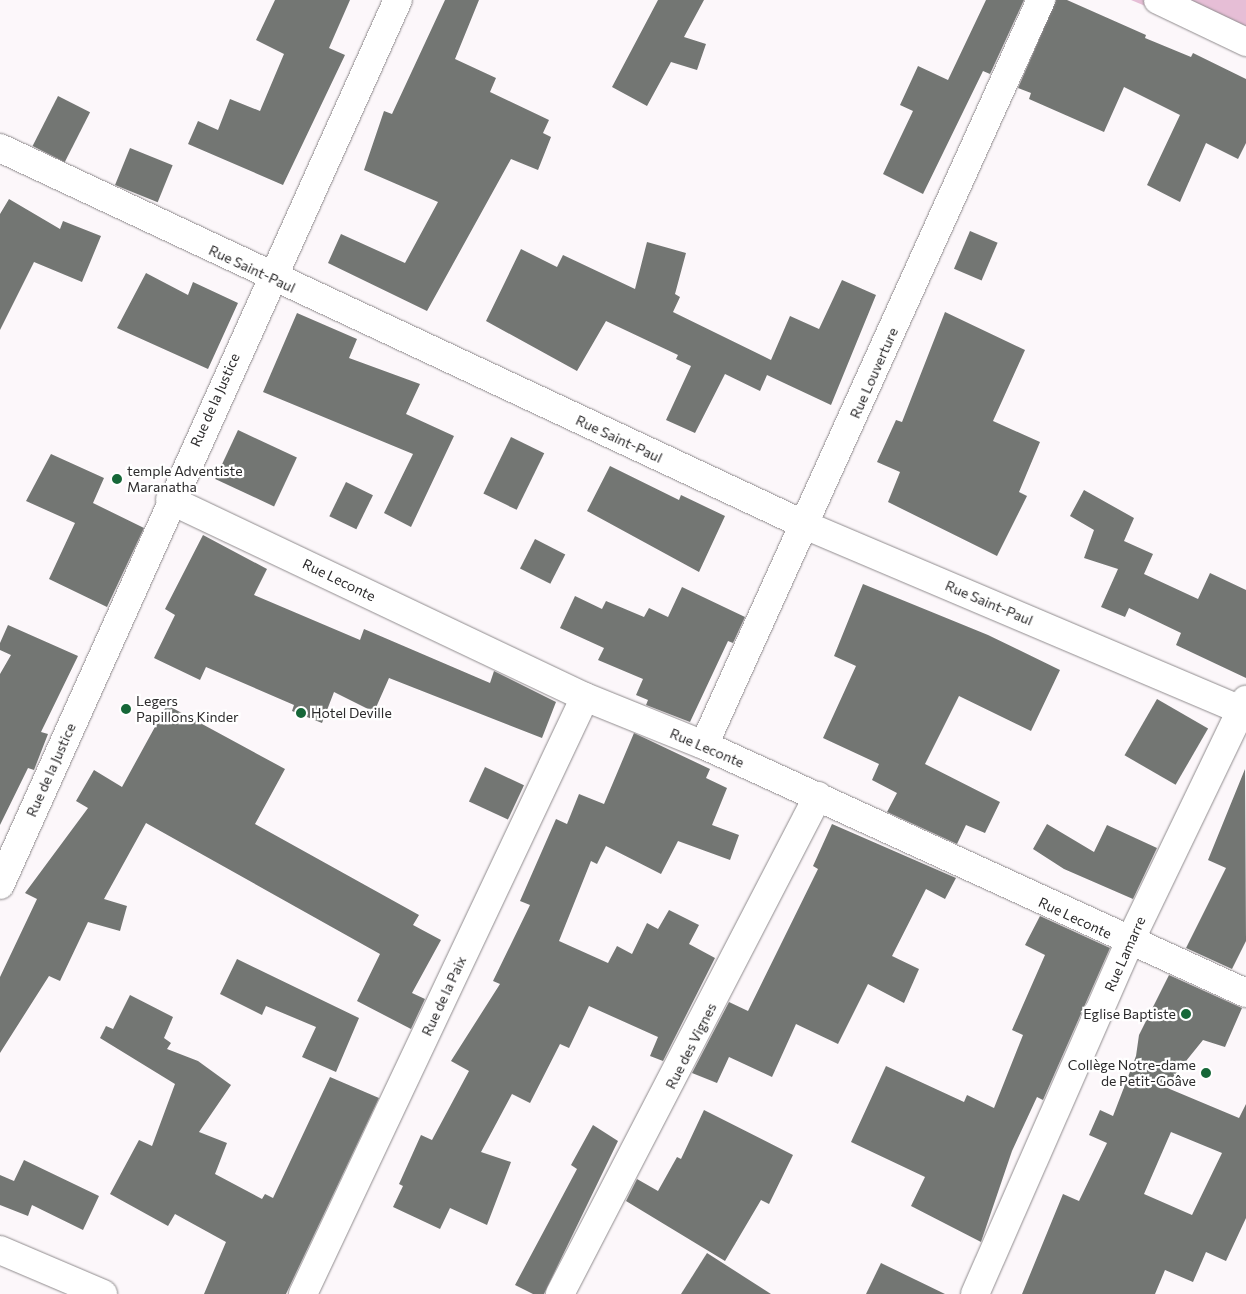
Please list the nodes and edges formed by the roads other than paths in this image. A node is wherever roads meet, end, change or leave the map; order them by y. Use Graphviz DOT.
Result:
graph roads {
  1 [pos="398,0"];
  2 [pos="1042,0"];
  3 [pos="1158,0"];
  4 [pos="1246,42"];
  5 [pos="0,148"];
  6 [pos="271,278"];
  7 [pos="170,500"];
  8 [pos="805,525"];
  9 [pos="585,698"];
  10 [pos="1245,708"];
  11 [pos="704,745"];
  12 [pos="818,796"];
  13 [pos="0,885"];
  14 [pos="1129,943"];
  15 [pos="1246,993"];
  16 [pos="0,1250"];
  17 [pos="103,1294"];
  18 [pos="303,1294"];
  19 [pos="560,1294"];
  20 [pos="975,1294"];
  1 -- 6 [label="street, Rue de la Justice"];
  2 -- 8 [label="street, Rue Louverture"];
  3 -- 4 [label="street"];
  5 -- 6 [label="street, Rue Saint-Paul"];
  6 -- 7 [label="street, Rue de la Justice"];
  6 -- 8 [label="street, Rue Saint-Paul"];
  7 -- 9 [label="street, Rue Leconte"];
  7 -- 13 [label="street, Rue de la Justice"];
  8 -- 10 [label="street, Rue Saint-Paul"];
  8 -- 11 [label="street, Rue Louverture"];
  9 -- 11 [label="street, Rue Leconte"];
  9 -- 18 [label="street, Rue de la Paix"];
  10 -- 14 [label="street, Rue Lamarre"];
  11 -- 12 [label="street, Rue Leconte"];
  12 -- 14 [label="street, Rue Leconte"];
  12 -- 19 [label="street, Rue des Vignes"];
  14 -- 15 [label="street, Rue Leconte"];
  14 -- 20 [label="street, Rue Lamarre"];
  16 -- 17 [label="street"];
}
